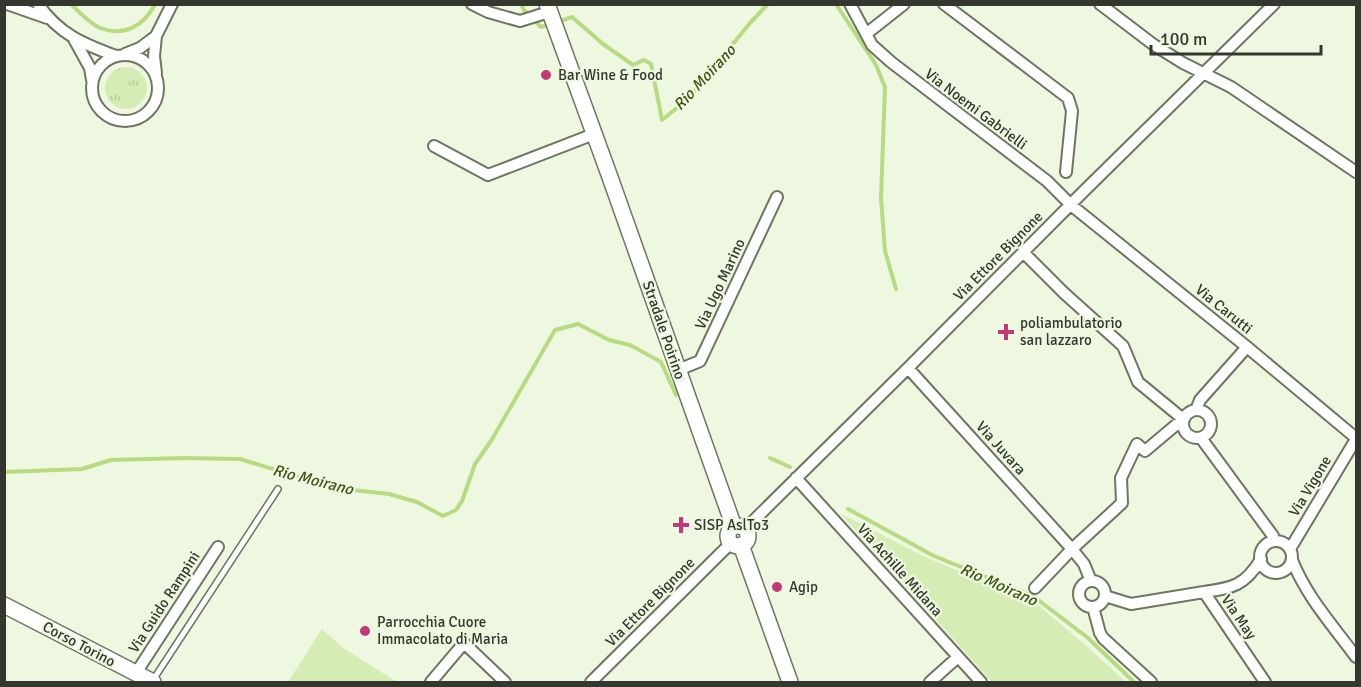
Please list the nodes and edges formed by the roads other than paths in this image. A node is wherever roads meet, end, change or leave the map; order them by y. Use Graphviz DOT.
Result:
graph roads {
  1 [pos="38,4"];
  2 [pos="172,4"];
  3 [pos="472,4"];
  4 [pos="850,4"];
  5 [pos="904,4"];
  6 [pos="944,4"];
  7 [pos="1100,4"];
  8 [pos="1274,4"];
  9 [pos="6,5"];
  10 [pos="549,17"];
  11 [pos="48,18"];
  12 [pos="866,34"];
  13 [pos="156,36"];
  14 [pos="73,39"];
  15 [pos="120,55"];
  16 [pos="1204,73"];
  17 [pos="157,77"];
  18 [pos="92,81"];
  19 [pos="594,134"];
  20 [pos="434,146"];
  21 [pos="1066,172"];
  22 [pos="1356,172"];
  23 [pos="777,197"];
  24 [pos="1071,205"];
  25 [pos="1023,252"];
  26 [pos="1247,347"];
  27 [pos="908,368"];
  28 [pos="678,370"];
  29 [pos="1196,410"];
  30 [pos="1183,419"];
  31 [pos="1201,438"];
  32 [pos="1356,438"];
  33 [pos="796,478"];
  34 [pos="278,489"];
  35 [pos="739,528"];
  36 [pos="1274,541"];
  37 [pos="736,544"];
  38 [pos="218,547"];
  39 [pos="1072,549"];
  40 [pos="1291,555"];
  41 [pos="1260,566"];
  42 [pos="1284,571"];
  43 [pos="1091,581"];
  44 [pos="1304,583"];
  45 [pos="1035,588"];
  46 [pos="1204,592"];
  47 [pos="1105,596"];
  48 [pos="4,605"];
  49 [pos="1093,607"];
  50 [pos="958,657"];
  51 [pos="1356,657"];
  52 [pos="136,673"];
  53 [pos="152,682"];
  54 [pos="431,682"];
  55 [pos="505,682"];
  56 [pos="591,682"];
  57 [pos="790,682"];
  58 [pos="930,682"];
  59 [pos="981,682"];
  60 [pos="1151,682"];
  61 [pos="1265,682"];
  1 -- 11 [label="street"];
  2 -- 13 [label="street"];
  3 -- 10 [label="street, Stradale Poirino"];
  4 -- 12 [label="street, Via Noemi Gabrielli"];
  5 -- 12 [label="street"];
  6 -- 21 [label="street"];
  7 -- 16 [label="street"];
  8 -- 16 [label="street, Via Ettore Bignone"];
  9 -- 11 [label="street"];
  10 -- 19 [label="main road, Stradale Poirino"];
  11 -- 14 [label="street"];
  12 -- 24 [label="street, Via Noemi Gabrielli"];
  13 -- 15 [label="street"];
  13 -- 17 [label="street"];
  14 -- 15 [label="street"];
  14 -- 18 [label="street"];
  15 -- 17 [label="street"];
  15 -- 18 [label="street"];
  16 -- 22 [label="street"];
  16 -- 24 [label="street, Via Ettore Bignone"];
  17 -- 18 [label="street"];
  19 -- 20 [label="street"];
  19 -- 28 [label="main road, Stradale Poirino"];
  23 -- 28 [label="street, Via Ugo Marino"];
  24 -- 25 [label="street, Via Ettore Bignone"];
  24 -- 26 [label="street, Via Carutti"];
  25 -- 27 [label="street, Via Ettore Bignone"];
  25 -- 30 [label="street"];
  26 -- 29 [label="street"];
  26 -- 32 [label="street, Via Carutti"];
  27 -- 33 [label="street, Via Ettore Bignone"];
  27 -- 39 [label="street, Via Juvara"];
  28 -- 35 [label="main road, Stradale Poirino"];
  29 -- 30 [label="street"];
  29 -- 31 [label="street"];
  30 -- 31 [label="street"];
  30 -- 39 [label="street"];
  31 -- 36 [label="street"];
  32 -- 40 [label="street, Via Vigone"];
  33 -- 35 [label="street, Via Ettore Bignone"];
  33 -- 50 [label="street, Via Achille Midana"];
  34 -- 53 [label="lane"];
  35 -- 37 [label="main road"];
  36 -- 40 [label="street"];
  36 -- 41 [label="street"];
  37 -- 56 [label="street, Via Ettore Bignone"];
  37 -- 57 [label="main road"];
  38 -- 52 [label="street, Via Guido Rampini"];
  39 -- 43 [label="street, Via Juvara"];
  39 -- 45 [label="street"];
  40 -- 42 [label="street"];
  40 -- 44 [label="street"];
  41 -- 42 [label="street"];
  41 -- 46 [label="street"];
  42 -- 44 [label="street"];
  43 -- 47 [label="street"];
  43 -- 49 [label="street"];
  44 -- 51 [label="street"];
  46 -- 47 [label="street, Via May"];
  46 -- 61 [label="street, Via May"];
  47 -- 49 [label="street"];
  48 -- 52 [label="main road, Corso Torino"];
  49 -- 60 [label="street"];
  50 -- 58 [label="street"];
  50 -- 59 [label="street, Via Achille Midana"];
  52 -- 53 [label="main road, Corso Torino"];
  54 -- 55 [label="street"];
}
